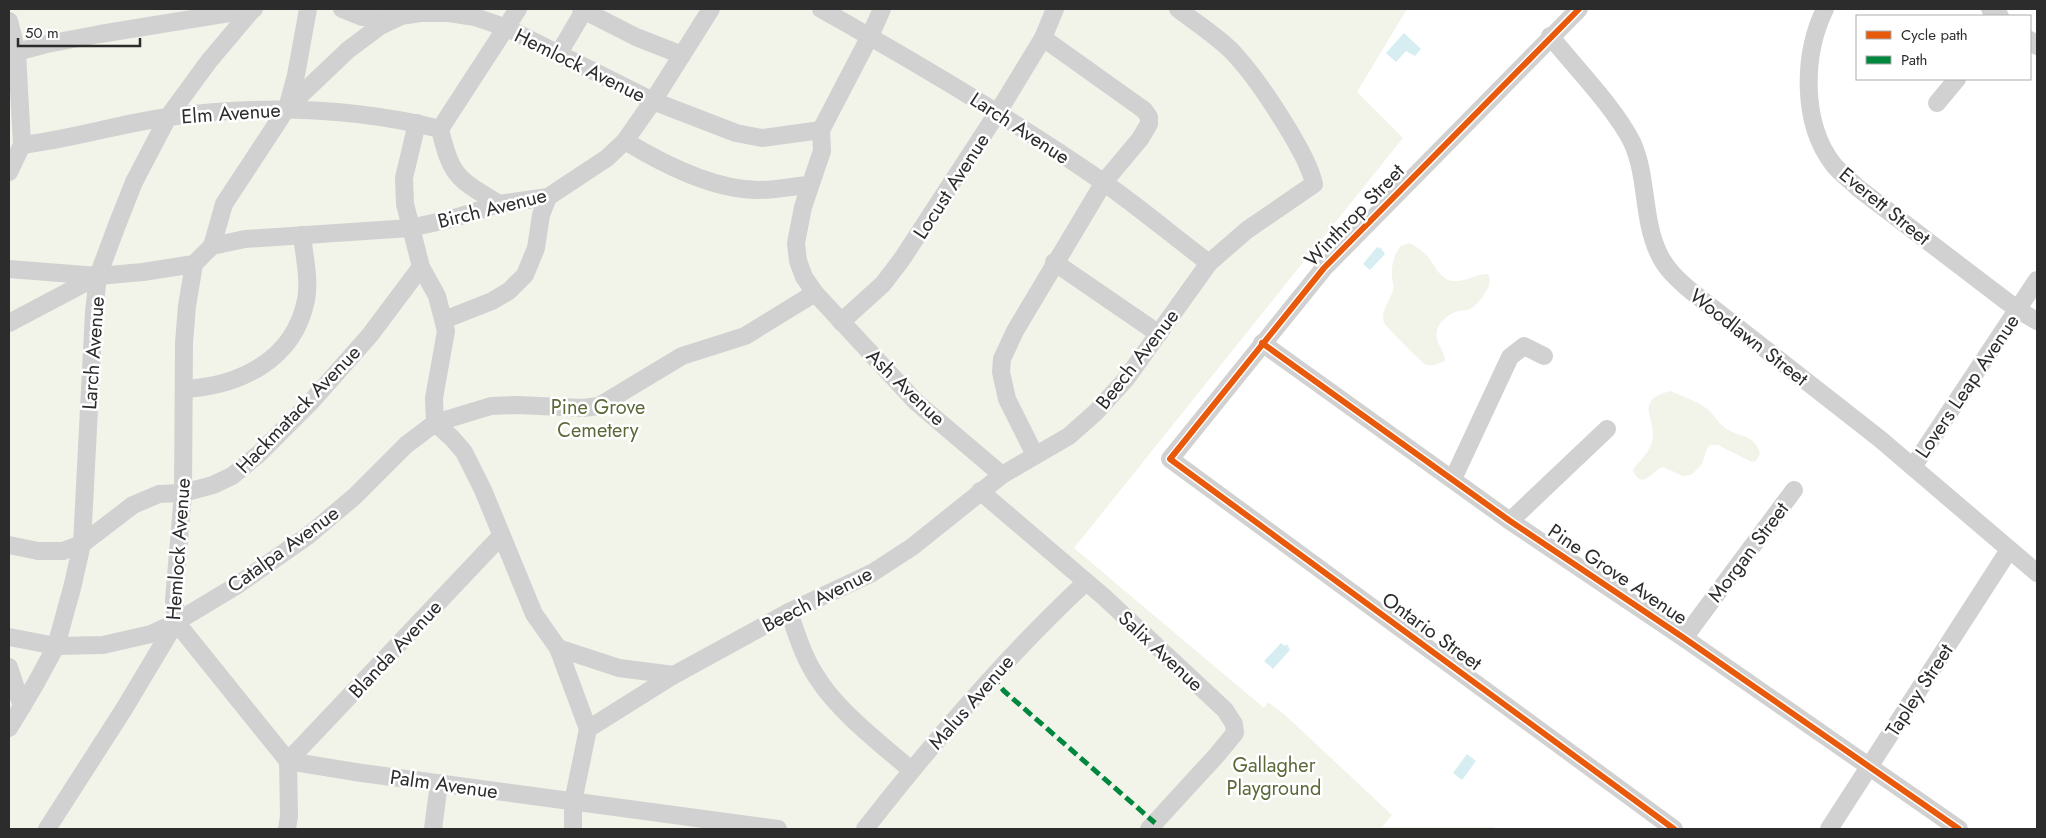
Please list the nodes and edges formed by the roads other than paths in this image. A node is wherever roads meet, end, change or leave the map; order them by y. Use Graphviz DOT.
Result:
graph roads {
  1 [pos="253,9"];
  2 [pos="308,9"];
  3 [pos="342,9"];
  4 [pos="518,9"];
  5 [pos="584,9"];
  6 [pos="711,9"];
  7 [pos="821,9"];
  8 [pos="882,9"];
  9 [pos="1055,9"];
  10 [pos="1178,9"];
  11 [pos="1579,9"];
  12 [pos="1825,9"];
  13 [pos="402,12"];
  14 [pos="9,21"];
  15 [pos="507,28"];
  16 [pos="870,36"];
  17 [pos="1550,36"];
  18 [pos="1043,38"];
  19 [pos="13,53"];
  20 [pos="559,53"];
  21 [pos="682,55"];
  22 [pos="1956,80"];
  23 [pos="653,101"];
  24 [pos="1937,103"];
  25 [pos="287,108"];
  26 [pos="998,112"];
  27 [pos="168,117"];
  28 [pos="417,123"];
  29 [pos="440,129"];
  30 [pos="821,130"];
  31 [pos="625,141"];
  32 [pos="22,145"];
  33 [pos="9,172"];
  34 [pos="1104,182"];
  35 [pos="809,185"];
  36 [pos="548,197"];
  37 [pos="499,204"];
  38 [pos="410,228"];
  39 [pos="302,235"];
  40 [pos="212,246"];
  41 [pos="1054,262"];
  42 [pos="1209,263"];
  43 [pos="194,264"];
  44 [pos="421,267"];
  45 [pos="9,269"];
  46 [pos="98,276"];
  47 [pos="2037,280"];
  48 [pos="815,293"];
  49 [pos="2018,310"];
  50 [pos="444,320"];
  51 [pos="2037,321"];
  52 [pos="842,322"];
  53 [pos="9,323"];
  54 [pos="1159,334"];
  55 [pos="1262,343"];
  56 [pos="1544,356"];
  57 [pos="184,390"];
  58 [pos="435,422"];
  59 [pos="1607,429"];
  60 [pos="1036,455"];
  61 [pos="1170,459"];
  62 [pos="1913,467"];
  63 [pos="1002,475"];
  64 [pos="1453,479"];
  65 [pos="1794,490"];
  66 [pos="980,491"];
  67 [pos="183,493"];
  68 [pos="1510,521"];
  69 [pos="501,536"];
  70 [pos="82,544"];
  71 [pos="9,545"];
  72 [pos="2009,550"];
  73 [pos="2037,573"];
  74 [pos="1086,582"];
  75 [pos="789,612"];
  76 [pos="176,622"];
  77 [pos="9,637"];
  78 [pos="1684,638"];
  79 [pos="56,646"];
  80 [pos="558,648"];
  81 [pos="9,667"];
  82 [pos="674,676"];
  83 [pos="22,706"];
  84 [pos="9,728"];
  85 [pos="588,730"];
  86 [pos="288,762"];
  87 [pos="1869,767"];
  88 [pos="911,770"];
  89 [pos="439,783"];
  90 [pos="573,802"];
  91 [pos="47,829"];
  92 [pos="287,829"];
  93 [pos="433,829"];
  94 [pos="573,829"];
  95 [pos="778,829"];
  96 [pos="865,829"];
  97 [pos="1149,829"];
  98 [pos="1674,829"];
  99 [pos="1829,829"];
  100 [pos="1959,829"];
  1 -- 19 [label="street"];
  1 -- 27 [label="street, Larch Avenue"];
  2 -- 25 [label="street"];
  3 -- 13 [label="street"];
  4 -- 15 [label="street"];
  5 -- 20 [label="street"];
  5 -- 21 [label="street"];
  6 -- 21 [label="street, Birch Avenue"];
  7 -- 16 [label="street, Larch Avenue"];
  8 -- 16 [label="street"];
  9 -- 18 [label="street, Locust Avenue"];
  10 -- 42 [label="street, Beech Avenue"];
  11 -- 17 [label="street, Winthrop Street"];
  12 -- 49 [label="street, Everett Street"];
  13 -- 15 [label="street, Hemlock Avenue"];
  13 -- 25 [label="street, Hemlock Avenue"];
  14 -- 19 [label="street"];
  15 -- 20 [label="street, Hemlock Avenue"];
  15 -- 29 [label="street"];
  16 -- 26 [label="street, Larch Avenue"];
  16 -- 30 [label="street"];
  17 -- 55 [label="street, Winthrop Street"];
  17 -- 62 [label="street, Woodlawn Street"];
  18 -- 26 [label="street, Locust Avenue"];
  18 -- 34 [label="street"];
  19 -- 32 [label="street"];
  20 -- 23 [label="street, Hemlock Avenue"];
  21 -- 23 [label="street, Birch Avenue"];
  22 -- 24 [label="street"];
  23 -- 30 [label="street, Hemlock Avenue"];
  23 -- 31 [label="street, Birch Avenue"];
  25 -- 27 [label="street, Elm Avenue"];
  25 -- 28 [label="street, Elm Avenue"];
  25 -- 40 [label="street, Hemlock Avenue"];
  26 -- 34 [label="street, Larch Avenue"];
  26 -- 52 [label="street, Locust Avenue"];
  27 -- 32 [label="street, Elm Avenue"];
  27 -- 46 [label="street, Larch Avenue"];
  28 -- 29 [label="street, Elm Avenue"];
  28 -- 38 [label="street"];
  29 -- 37 [label="street"];
  30 -- 35 [label="street, Ash Avenue"];
  31 -- 35 [label="street"];
  31 -- 36 [label="street, Birch Avenue"];
  32 -- 33 [label="street"];
  34 -- 41 [label="street"];
  34 -- 42 [label="street, Larch Avenue"];
  35 -- 48 [label="street, Ash Avenue"];
  36 -- 37 [label="street, Birch Avenue"];
  36 -- 50 [label="street"];
  37 -- 38 [label="street, Birch Avenue"];
  38 -- 39 [label="street, Birch Avenue"];
  38 -- 44 [label="street"];
  39 -- 40 [label="street, Birch Avenue"];
  39 -- 57 [label="street"];
  40 -- 43 [label="street"];
  41 -- 54 [label="street"];
  41 -- 60 [label="street"];
  42 -- 54 [label="street, Beech Avenue"];
  43 -- 46 [label="street"];
  43 -- 57 [label="street, Hemlock Avenue"];
  44 -- 50 [label="street"];
  44 -- 67 [label="street, Hackmatack Avenue"];
  45 -- 46 [label="street"];
  46 -- 53 [label="street"];
  46 -- 70 [label="street, Larch Avenue"];
  47 -- 49 [label="street, Lovers Leap Avenue"];
  48 -- 52 [label="street, Ash Avenue"];
  48 -- 58 [label="street"];
  49 -- 51 [label="street, Everett Street"];
  49 -- 62 [label="street, Lovers Leap Avenue"];
  50 -- 58 [label="street"];
  52 -- 63 [label="street, Ash Avenue"];
  54 -- 60 [label="street, Beech Avenue"];
  55 -- 61 [label="street, Winthrop Street"];
  55 -- 64 [label="street, Pine Grove Avenue"];
  56 -- 64 [label="street"];
  57 -- 67 [label="street, Hemlock Avenue"];
  58 -- 69 [label="street"];
  58 -- 76 [label="street, Catalpa Avenue"];
  59 -- 68 [label="street"];
  60 -- 63 [label="street, Beech Avenue"];
  61 -- 98 [label="street, Ontario Street"];
  62 -- 72 [label="street, Woodlawn Street"];
  63 -- 66 [label="street, Beech Avenue"];
  64 -- 68 [label="street, Pine Grove Avenue"];
  65 -- 78 [label="street, Morgan Street"];
  66 -- 74 [label="street, Salix Avenue"];
  66 -- 75 [label="street, Beech Avenue"];
  67 -- 70 [label="street, Hackmatack Avenue"];
  67 -- 76 [label="street, Hemlock Avenue"];
  68 -- 78 [label="street, Pine Grove Avenue"];
  69 -- 80 [label="street"];
  69 -- 86 [label="street, Blanda Avenue"];
  70 -- 71 [label="street, Hackmatack Avenue"];
  70 -- 79 [label="street, Larch Avenue"];
  72 -- 73 [label="street, Woodlawn Street"];
  72 -- 87 [label="street, Tapley Street"];
  74 -- 88 [label="street, Malus Avenue"];
  74 -- 97 [label="street, Salix Avenue"];
  75 -- 82 [label="street, Beech Avenue"];
  75 -- 88 [label="street"];
  76 -- 79 [label="street, Catalpa Avenue"];
  76 -- 86 [label="street"];
  76 -- 91 [label="street, Hemlock Avenue"];
  77 -- 79 [label="street, Catalpa Avenue"];
  78 -- 87 [label="street, Pine Grove Avenue"];
  79 -- 83 [label="street, Larch Avenue"];
  80 -- 82 [label="street"];
  80 -- 85 [label="street"];
  81 -- 83 [label="street"];
  82 -- 85 [label="street, Beech Avenue"];
  83 -- 84 [label="street, Larch Avenue"];
  85 -- 90 [label="street"];
  86 -- 89 [label="street, Palm Avenue"];
  86 -- 92 [label="street"];
  87 -- 99 [label="street, Tapley Street"];
  87 -- 100 [label="street, Pine Grove Avenue"];
  88 -- 96 [label="street, Malus Avenue"];
  89 -- 90 [label="street, Palm Avenue"];
  89 -- 93 [label="street"];
  90 -- 94 [label="street"];
  90 -- 95 [label="street, Palm Avenue"];
}
